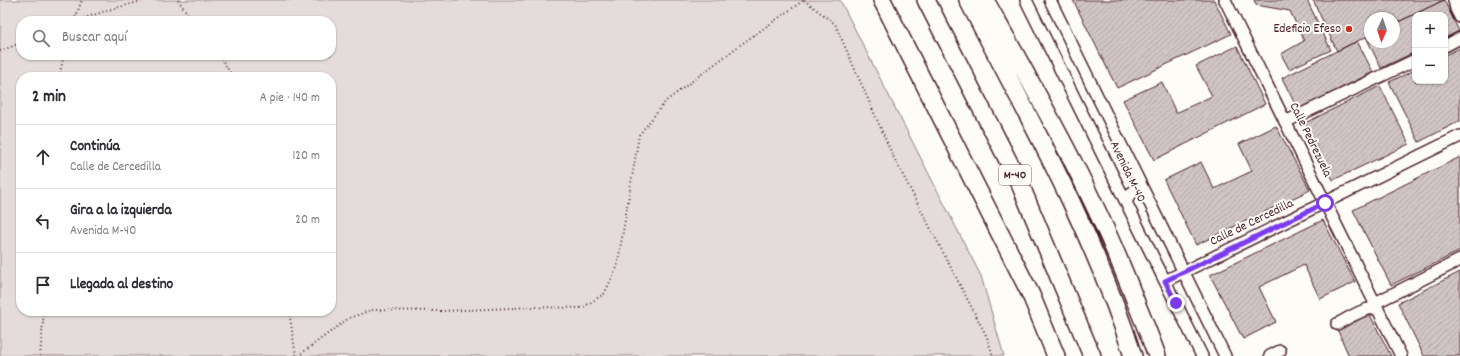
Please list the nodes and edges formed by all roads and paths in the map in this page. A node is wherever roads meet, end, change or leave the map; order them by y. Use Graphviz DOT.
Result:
graph roads {
  1 [pos="82,0"];
  2 [pos="146,0"];
  3 [pos="178,0"];
  4 [pos="804,0"];
  5 [pos="882,0"];
  6 [pos="926,0"];
  7 [pos="968,0"];
  8 [pos="985,0"];
  9 [pos="1026,0"];
  10 [pos="1050,0"];
  11 [pos="1225,0"];
  12 [pos="1454,0"];
  13 [pos="77,16"];
  14 [pos="90,16"];
  15 [pos="189,16"];
  16 [pos="1460,17"];
  17 [pos="1460,38"];
  18 [pos="1448,44"];
  19 [pos="16,45"];
  20 [pos="0,51"];
  21 [pos="63,60"];
  22 [pos="222,60"];
  23 [pos="1412,61"];
  24 [pos="60,72"];
  25 [pos="230,72"];
  26 [pos="1285,122"];
  27 [pos="1460,136"];
  28 [pos="1145,193"];
  29 [pos="1126,202"];
  30 [pos="1325,203"];
  31 [pos="1460,260"];
  32 [pos="1184,272"];
  33 [pos="1165,281"];
  34 [pos="1376,306"];
  35 [pos="44,316"];
  36 [pos="290,316"];
  37 [pos="1337,324"];
  38 [pos="40,356"];
  39 [pos="297,356"];
  40 [pos="993,356"];
  41 [pos="1056,356"];
  42 [pos="1092,356"];
  43 [pos="1133,356"];
  44 [pos="1157,356"];
  45 [pos="1202,356"];
  46 [pos="1225,356"];
  47 [pos="1401,356"];
  1 -- 13 [label="path"];
  2 -- 14 [label="path"];
  3 -- 15 [label="path"];
  4 -- 39 [label="path"];
  4 -- 40 [label="path"];
  5 -- 41 [label="highway"];
  6 -- 42 [label="highway, M-40"];
  7 -- 43 [label="highway"];
  8 -- 44 [label="highway"];
  9 -- 29 [label="street, Avenida M-40"];
  10 -- 28 [label="street, Avenida M-40"];
  11 -- 26 [label="street, Calle Pedrezuela"];
  12 -- 16 [label="street"];
  17 -- 18 [label="street"];
  19 -- 20 [label="path"];
  21 -- 24 [label="path"];
  22 -- 25 [label="path"];
  23 -- 26 [label="street"];
  26 -- 30 [label="street, Calle Pedrezuela"];
  27 -- 30 [label="street, Calle de Cercedilla"];
  28 -- 29 [label="street"];
  28 -- 32 [label="street, Avenida M-40"];
  29 -- 33 [label="street, Avenida M-40"];
  30 -- 32 [label="street, Calle de Cercedilla"];
  30 -- 34 [label="street, Calle Pedrezuela"];
  31 -- 34 [label="street"];
  32 -- 33 [label="street, Calle de Cercedilla"];
  32 -- 46 [label="street, Avenida M-40"];
  33 -- 45 [label="street, Avenida M-40"];
  34 -- 37 [label="street"];
  34 -- 47 [label="street, Calle Pedrezuela"];
  35 -- 38 [label="path"];
  36 -- 39 [label="path"];
}
